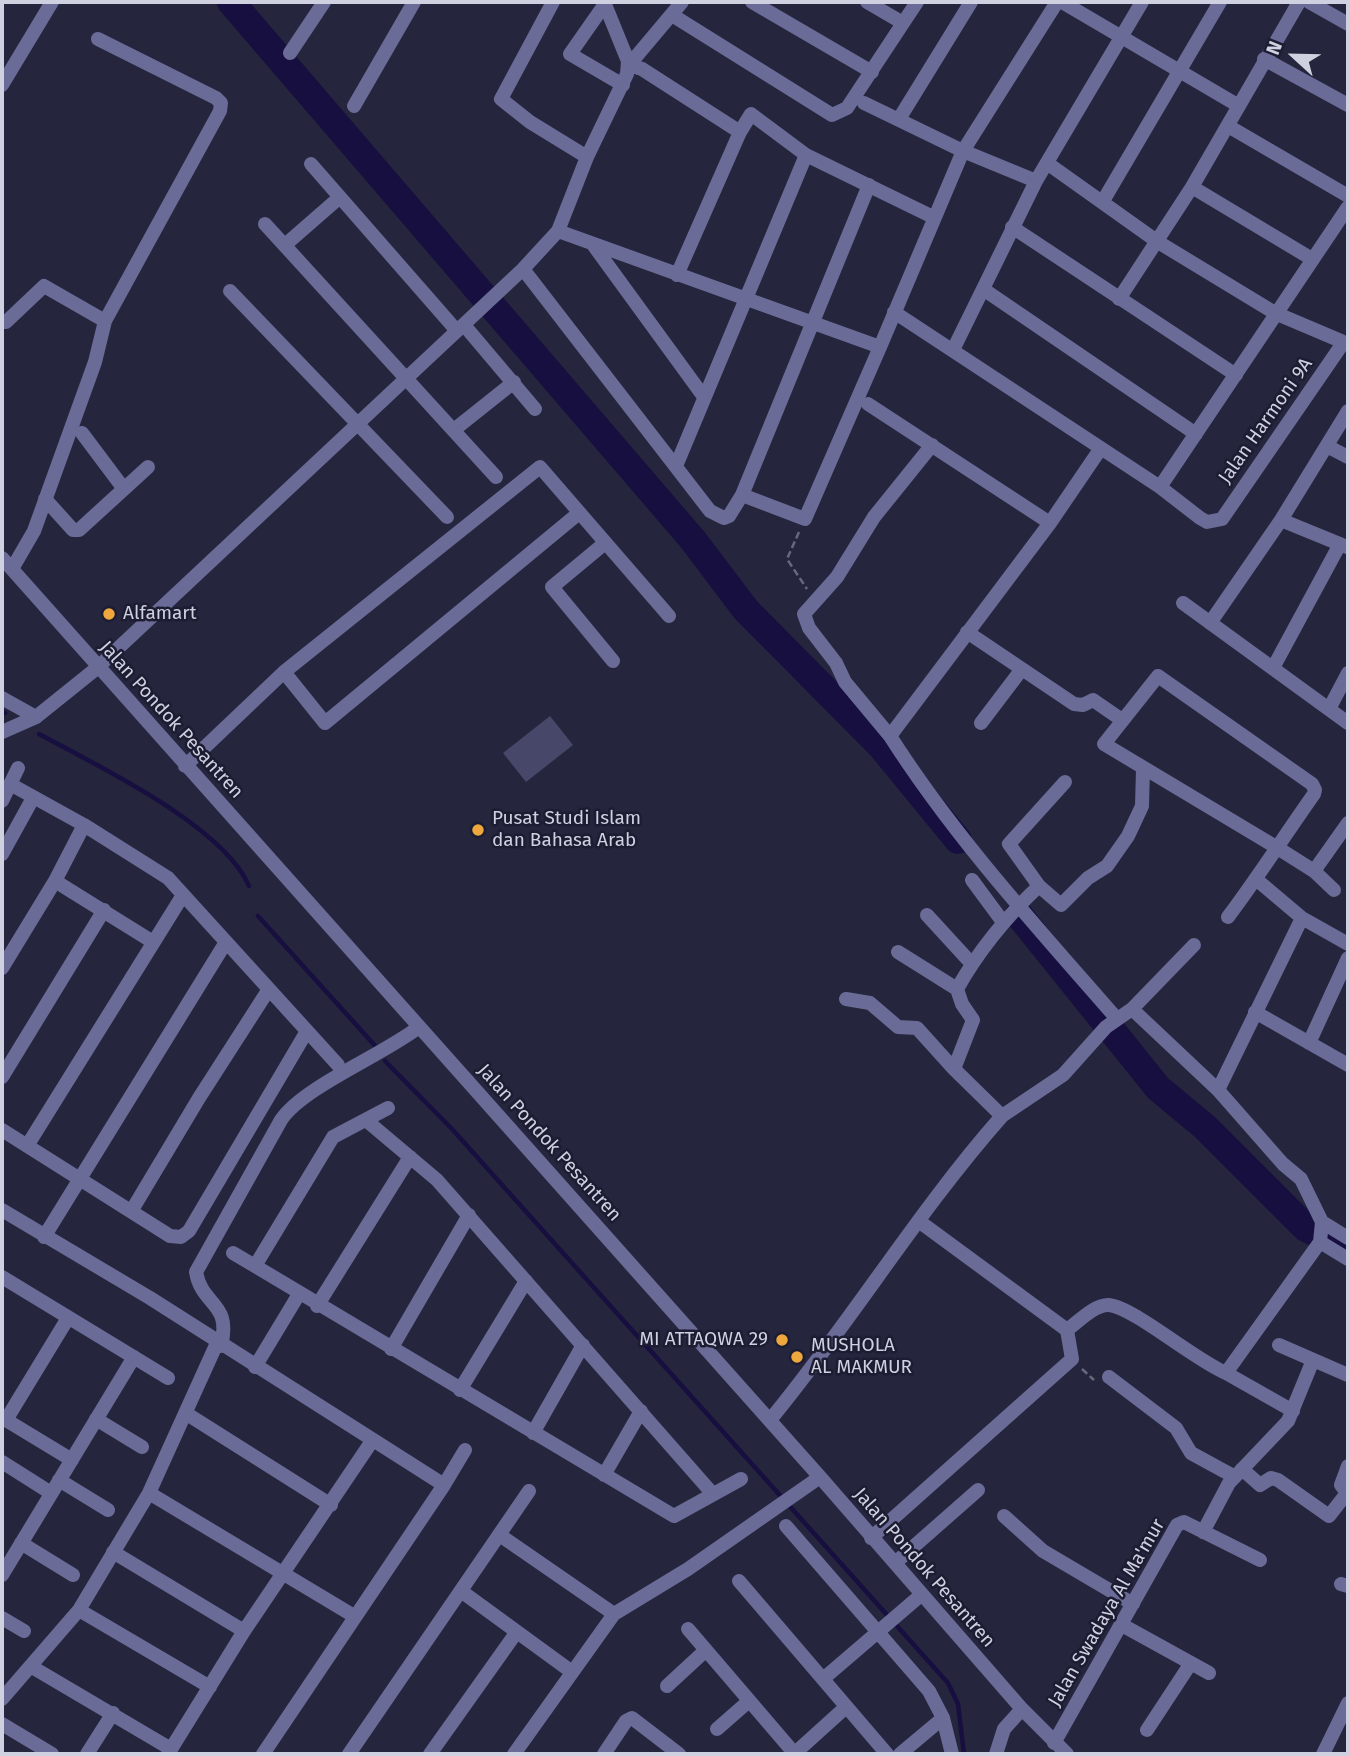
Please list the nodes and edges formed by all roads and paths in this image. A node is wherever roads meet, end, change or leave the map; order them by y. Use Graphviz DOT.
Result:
graph roads {
  1 [pos="52,2"];
  2 [pos="324,2"];
  3 [pos="414,2"];
  4 [pos="553,2"];
  5 [pos="682,2"];
  6 [pos="752,2"];
  7 [pos="867,2"];
  8 [pos="917,2"];
  9 [pos="971,2"];
  10 [pos="1059,2"];
  11 [pos="1142,2"];
  12 [pos="1220,2"];
  13 [pos="1299,2"];
  14 [pos="1309,2"];
  15 [pos="604,3"];
  16 [pos="672,15"];
  17 [pos="903,23"];
  18 [pos="1348,24"];
  19 [pos="1122,37"];
  20 [pos="98,39"];
  21 [pos="290,53"];
  22 [pos="1264,59"];
  23 [pos="629,65"];
  24 [pos="1178,71"];
  25 [pos="872,72"];
  26 [pos="2,85"];
  27 [pos="623,85"];
  28 [pos="864,103"];
  29 [pos="1348,105"];
  30 [pos="354,106"];
  31 [pos="1238,106"];
  32 [pos="899,118"];
  33 [pos="1227,126"];
  34 [pos="740,132"];
  35 [pos="963,151"];
  36 [pos="806,155"];
  37 [pos="587,157"];
  38 [pos="1047,163"];
  39 [pos="311,164"];
  40 [pos="1036,181"];
  41 [pos="869,185"];
  42 [pos="1192,187"];
  43 [pos="1348,196"];
  44 [pos="340,197"];
  45 [pos="1103,201"];
  46 [pos="1348,207"];
  47 [pos="933,217"];
  48 [pos="265,224"];
  49 [pos="1012,227"];
  50 [pos="558,231"];
  51 [pos="1158,242"];
  52 [pos="285,246"];
  53 [pos="594,246"];
  54 [pos="1312,260"];
  55 [pos="523,269"];
  56 [pos="677,275"];
  57 [pos="984,289"];
  58 [pos="230,291"];
  59 [pos="1119,299"];
  60 [pos="744,300"];
  61 [pos="894,312"];
  62 [pos="1275,313"];
  63 [pos="105,321"];
  64 [pos="2,322"];
  65 [pos="813,324"];
  66 [pos="460,328"];
  67 [pos="880,347"];
  68 [pos="953,350"];
  69 [pos="1236,375"];
  70 [pos="407,377"];
  71 [pos="514,382"];
  72 [pos="704,397"];
  73 [pos="868,404"];
  74 [pos="534,409"];
  75 [pos="1348,411"];
  76 [pos="357,424"];
  77 [pos="455,429"];
  78 [pos="82,433"];
  79 [pos="1196,434"];
  80 [pos="932,444"];
  81 [pos="1327,446"];
  82 [pos="1099,451"];
  83 [pos="1348,457"];
  84 [pos="148,467"];
  85 [pos="676,467"];
  86 [pos="496,477"];
  87 [pos="1160,487"];
  88 [pos="124,489"];
  89 [pos="742,495"];
  90 [pos="45,499"];
  91 [pos="579,513"];
  92 [pos="447,517"];
  93 [pos="805,519"];
  94 [pos="1281,520"];
  95 [pos="1050,523"];
  96 [pos="605,543"];
  97 [pos="1344,546"];
  98 [pos="7,563"];
  99 [pos="1183,603"];
  100 [pos="806,610"];
  101 [pos="669,616"];
  102 [pos="1210,623"];
  103 [pos="967,632"];
  104 [pos="612,661"];
  105 [pos="97,668"];
  106 [pos="1273,668"];
  107 [pos="1022,669"];
  108 [pos="284,672"];
  109 [pos="1348,673"];
  110 [pos="2,698"];
  111 [pos="1329,709"];
  112 [pos="36,718"];
  113 [pos="1122,720"];
  114 [pos="981,723"];
  115 [pos="1348,723"];
  116 [pos="2,732"];
  117 [pos="890,736"];
  118 [pos="186,765"];
  119 [pos="18,768"];
  120 [pos="1143,769"];
  121 [pos="1065,782"];
  122 [pos="10,785"];
  123 [pos="33,798"];
  124 [pos="2,801"];
  125 [pos="1348,823"];
  126 [pos="84,825"];
  127 [pos="1276,847"];
  128 [pos="2,854"];
  129 [pos="1314,872"];
  130 [pos="972,880"];
  131 [pos="1256,880"];
  132 [pos="55,881"];
  133 [pos="1039,887"];
  134 [pos="1334,890"];
  135 [pos="183,895"];
  136 [pos="1017,906"];
  137 [pos="104,910"];
  138 [pos="928,915"];
  139 [pos="1228,917"];
  140 [pos="1302,918"];
  141 [pos="1005,921"];
  142 [pos="153,942"];
  143 [pos="226,942"];
  144 [pos="1348,944"];
  145 [pos="1194,945"];
  146 [pos="898,952"];
  147 [pos="1348,958"];
  148 [pos="971,963"];
  149 [pos="2,968"];
  150 [pos="269,989"];
  151 [pos="957,989"];
  152 [pos="846,999"];
  153 [pos="1132,1009"];
  154 [pos="1255,1012"];
  155 [pos="1112,1022"];
  156 [pos="419,1027"];
  157 [pos="307,1031"];
  158 [pos="1309,1043"];
  159 [pos="338,1065"];
  160 [pos="1348,1065"];
  161 [pos="954,1069"];
  162 [pos="2,1077"];
  163 [pos="1218,1090"];
  164 [pos="388,1108"];
  165 [pos="1002,1116"];
  166 [pos="367,1121"];
  167 [pos="2,1130"];
  168 [pos="27,1146"];
  169 [pos="410,1157"];
  170 [pos="81,1179"];
  171 [pos="2,1210"];
  172 [pos="132,1210"];
  173 [pos="469,1215"];
  174 [pos="920,1222"];
  175 [pos="1321,1233"];
  176 [pos="44,1237"];
  177 [pos="1348,1238"];
  178 [pos="233,1253"];
  179 [pos="1348,1259"];
  180 [pos="255,1266"];
  181 [pos="2,1277"];
  182 [pos="526,1281"];
  183 [pos="299,1294"];
  184 [pos="317,1306"];
  185 [pos="68,1318"];
  186 [pos="1067,1330"];
  187 [pos="219,1345"];
  188 [pos="583,1345"];
  189 [pos="1279,1345"];
  190 [pos="391,1349"];
  191 [pos="134,1357"];
  192 [pos="1310,1360"];
  193 [pos="255,1367"];
  194 [pos="1226,1373"];
  195 [pos="1348,1375"];
  196 [pos="1109,1377"];
  197 [pos="169,1378"];
  198 [pos="460,1390"];
  199 [pos="641,1411"];
  200 [pos="1293,1411"];
  201 [pos="187,1414"];
  202 [pos="96,1419"];
  203 [pos="770,1420"];
  204 [pos="533,1433"];
  205 [pos="372,1441"];
  206 [pos="142,1447"];
  207 [pos="465,1450"];
  208 [pos="72,1460"];
  209 [pos="2,1462"];
  210 [pos="1348,1466"];
  211 [pos="1239,1473"];
  212 [pos="604,1475"];
  213 [pos="820,1477"];
  214 [pos="741,1479"];
  215 [pos="444,1485"];
  216 [pos="55,1486"];
  217 [pos="978,1490"];
  218 [pos="529,1491"];
  219 [pos="149,1493"];
  220 [pos="712,1493"];
  221 [pos="1348,1493"];
  222 [pos="331,1505"];
  223 [pos="108,1510"];
  224 [pos="1004,1516"];
  225 [pos="786,1526"];
  226 [pos="1203,1532"];
  227 [pos="501,1536"];
  228 [pos="871,1538"];
  229 [pos="21,1543"];
  230 [pos="113,1552"];
  231 [pos="1260,1560"];
  232 [pos="895,1563"];
  233 [pos="73,1574"];
  234 [pos="283,1574"];
  235 [pos="2,1575"];
  236 [pos="739,1581"];
  237 [pos="461,1591"];
  238 [pos="921,1595"];
  239 [pos="1133,1604"];
  240 [pos="79,1610"];
  241 [pos="614,1614"];
  242 [pos="354,1616"];
  243 [pos="2,1618"];
  244 [pos="1122,1625"];
  245 [pos="881,1628"];
  246 [pos="688,1629"];
  247 [pos="24,1631"];
  248 [pos="244,1631"];
  249 [pos="516,1633"];
  250 [pos="706,1650"];
  251 [pos="1191,1663"];
  252 [pos="32,1667"];
  253 [pos="572,1672"];
  254 [pos="1209,1673"];
  255 [pos="823,1679"];
  256 [pos="667,1686"];
  257 [pos="210,1687"];
  258 [pos="2,1699"];
  259 [pos="749,1701"];
  260 [pos="1348,1703"];
  261 [pos="846,1707"];
  262 [pos="1022,1709"];
  263 [pos="113,1713"];
  264 [pos="943,1718"];
  265 [pos="2,1724"];
  266 [pos="718,1729"];
  267 [pos="1147,1730"];
  268 [pos="1054,1743"];
  269 [pos="170,1752"];
  270 [pos="52,1754"];
  271 [pos="87,1754"];
  272 [pos="263,1754"];
  273 [pos="349,1754"];
  274 [pos="430,1754"];
  275 [pos="514,1754"];
  276 [pos="604,1754"];
  277 [pos="679,1754"];
  278 [pos="794,1754"];
  279 [pos="887,1754"];
  280 [pos="900,1754"];
  281 [pos="952,1754"];
  282 [pos="996,1754"];
  283 [pos="1067,1754"];
  284 [pos="1323,1754"];
  1 -- 26 [label="street"];
  2 -- 21 [label="street"];
  3 -- 30 [label="street"];
  4 -- 37 [label="street"];
  5 -- 16 [label="street"];
  6 -- 25 [label="street"];
  7 -- 17 [label="street"];
  8 -- 17 [label="street"];
  9 -- 32 [label="street"];
  10 -- 19 [label="street"];
  10 -- 35 [label="street"];
  11 -- 19 [label="street"];
  12 -- 24 [label="street"];
  13 -- 22 [label="street"];
  14 -- 18 [label="street"];
  15 -- 23 [label="street"];
  15 -- 27 [label="street"];
  16 -- 23 [label="street"];
  16 -- 25 [label="street"];
  17 -- 25 [label="street"];
  19 -- 24 [label="street"];
  19 -- 38 [label="street"];
  20 -- 63 [label="street"];
  22 -- 29 [label="street"];
  22 -- 31 [label="street"];
  23 -- 27 [label="street"];
  23 -- 34 [label="street"];
  24 -- 31 [label="street"];
  24 -- 45 [label="street"];
  27 -- 37 [label="street"];
  28 -- 32 [label="street"];
  31 -- 33 [label="street"];
  32 -- 35 [label="street"];
  33 -- 42 [label="street"];
  33 -- 43 [label="street"];
  34 -- 36 [label="street"];
  34 -- 56 [label="street"];
  35 -- 40 [label="street"];
  35 -- 47 [label="street"];
  36 -- 41 [label="street"];
  36 -- 60 [label="street"];
  37 -- 50 [label="street"];
  38 -- 40 [label="street"];
  38 -- 45 [label="street"];
  39 -- 44 [label="street"];
  40 -- 49 [label="street"];
  41 -- 47 [label="street"];
  41 -- 65 [label="street"];
  42 -- 51 [label="street"];
  42 -- 54 [label="street"];
  44 -- 52 [label="street"];
  44 -- 66 [label="street"];
  45 -- 51 [label="street"];
  46 -- 54 [label="street"];
  47 -- 61 [label="street"];
  48 -- 52 [label="street"];
  49 -- 57 [label="street"];
  49 -- 59 [label="street"];
  50 -- 53 [label="street"];
  50 -- 55 [label="street"];
  51 -- 59 [label="street"];
  51 -- 62 [label="street"];
  52 -- 70 [label="street"];
  53 -- 56 [label="street"];
  53 -- 72 [label="street"];
  54 -- 62 [label="street"];
  55 -- 66 [label="street"];
  55 -- 85 [label="street"];
  56 -- 60 [label="street"];
  57 -- 68 [label="street"];
  57 -- 79 [label="street"];
  58 -- 76 [label="street"];
  59 -- 69 [label="street"];
  60 -- 65 [label="street"];
  60 -- 72 [label="street"];
  61 -- 67 [label="street"];
  61 -- 68 [label="street"];
  62 -- 69 [label="street"];
  62 -- 87 [label="street, Jalan Harmoni 9A"];
  63 -- 64 [label="street"];
  63 -- 90 [label="street"];
  65 -- 67 [label="street"];
  65 -- 89 [label="street"];
  66 -- 70 [label="street"];
  66 -- 71 [label="street"];
  67 -- 93 [label="street"];
  68 -- 87 [label="street"];
  69 -- 79 [label="street"];
  70 -- 76 [label="street"];
  70 -- 77 [label="street"];
  71 -- 74 [label="street"];
  71 -- 77 [label="street"];
  72 -- 85 [label="street"];
  73 -- 80 [label="street"];
  75 -- 81 [label="street"];
  76 -- 92 [label="street"];
  76 -- 105 [label="street"];
  77 -- 86 [label="street"];
  78 -- 88 [label="street"];
  79 -- 87 [label="street"];
  80 -- 95 [label="street"];
  80 -- 100 [label="street"];
  81 -- 83 [label="street"];
  81 -- 94 [label="street"];
  82 -- 95 [label="street"];
  84 -- 88 [label="street"];
  85 -- 89 [label="street"];
  88 -- 90 [label="street"];
  89 -- 93 [label="street"];
  90 -- 98 [label="street"];
  91 -- 96 [label="street"];
  91 -- 108 [label="street"];
  91 -- 108 [label="street"];
  93 -- 100 [label="path"];
  94 -- 97 [label="street"];
  94 -- 102 [label="street"];
  95 -- 103 [label="street"];
  96 -- 101 [label="street"];
  96 -- 104 [label="street"];
  97 -- 106 [label="street"];
  98 -- 105 [label="street, Jalan Pondok Pesantren"];
  99 -- 102 [label="street"];
  100 -- 117 [label="street"];
  102 -- 106 [label="street"];
  103 -- 107 [label="street"];
  103 -- 117 [label="street"];
  105 -- 112 [label="street"];
  105 -- 118 [label="street, Jalan Pondok Pesantren"];
  106 -- 111 [label="street"];
  107 -- 113 [label="street"];
  107 -- 114 [label="street"];
  108 -- 118 [label="street"];
  109 -- 111 [label="street"];
  110 -- 112 [label="street"];
  111 -- 115 [label="street"];
  112 -- 116 [label="street"];
  113 -- 120 [label="street"];
  113 -- 127 [label="street"];
  117 -- 136 [label="street"];
  118 -- 156 [label="street, Jalan Pondok Pesantren"];
  119 -- 122 [label="street"];
  120 -- 127 [label="street"];
  120 -- 133 [label="street"];
  121 -- 133 [label="street"];
  122 -- 123 [label="street"];
  122 -- 124 [label="street"];
  123 -- 126 [label="street"];
  123 -- 128 [label="street"];
  125 -- 129 [label="street"];
  126 -- 132 [label="street"];
  126 -- 135 [label="street"];
  127 -- 129 [label="street"];
  127 -- 131 [label="street"];
  129 -- 134 [label="street"];
  130 -- 141 [label="street"];
  131 -- 139 [label="street"];
  131 -- 140 [label="street"];
  132 -- 137 [label="street"];
  132 -- 149 [label="street"];
  133 -- 136 [label="street"];
  135 -- 142 [label="street"];
  135 -- 143 [label="street"];
  136 -- 141 [label="street"];
  136 -- 155 [label="street"];
  137 -- 142 [label="street"];
  137 -- 162 [label="street"];
  138 -- 148 [label="street"];
  140 -- 144 [label="street"];
  140 -- 154 [label="street"];
  141 -- 148 [label="street"];
  142 -- 168 [label="street"];
  143 -- 150 [label="street"];
  143 -- 170 [label="street"];
  145 -- 153 [label="street"];
  146 -- 151 [label="street"];
  147 -- 158 [label="street"];
  148 -- 151 [label="street"];
  150 -- 157 [label="street"];
  150 -- 172 [label="street"];
  151 -- 161 [label="street"];
  152 -- 161 [label="street"];
  153 -- 155 [label="street"];
  153 -- 163 [label="street"];
  154 -- 158 [label="street"];
  154 -- 163 [label="street"];
  155 -- 165 [label="street"];
  156 -- 187 [label="street"];
  156 -- 203 [label="street, Jalan Pondok Pesantren"];
  157 -- 159 [label="street"];
  157 -- 172 [label="street"];
  158 -- 160 [label="street"];
  161 -- 165 [label="street"];
  163 -- 175 [label="street"];
  164 -- 166 [label="street"];
  165 -- 174 [label="street"];
  166 -- 169 [label="street"];
  166 -- 180 [label="street"];
  167 -- 168 [label="street"];
  168 -- 170 [label="street"];
  169 -- 173 [label="street"];
  169 -- 184 [label="street"];
  170 -- 172 [label="street"];
  170 -- 176 [label="street"];
  171 -- 176 [label="street"];
  173 -- 182 [label="street"];
  173 -- 190 [label="street"];
  174 -- 186 [label="street"];
  174 -- 203 [label="street"];
  175 -- 177 [label="street"];
  175 -- 179 [label="street"];
  175 -- 194 [label="street"];
  176 -- 187 [label="street"];
  178 -- 180 [label="street"];
  180 -- 183 [label="street"];
  181 -- 185 [label="street"];
  182 -- 188 [label="street"];
  182 -- 198 [label="street"];
  183 -- 184 [label="street"];
  183 -- 193 [label="street"];
  184 -- 190 [label="street"];
  185 -- 191 [label="street"];
  185 -- 208 [label="street"];
  186 -- 194 [label="street"];
  186 -- 228 [label="street"];
  187 -- 193 [label="street"];
  187 -- 201 [label="street"];
  188 -- 199 [label="street"];
  188 -- 204 [label="street"];
  189 -- 192 [label="street"];
  190 -- 198 [label="street"];
  191 -- 197 [label="street"];
  191 -- 202 [label="street"];
  192 -- 195 [label="street"];
  192 -- 200 [label="street"];
  193 -- 205 [label="street"];
  194 -- 200 [label="street"];
  196 -- 211 [label="street"];
  198 -- 204 [label="street"];
  199 -- 212 [label="street"];
  199 -- 220 [label="street"];
  200 -- 211 [label="street"];
  201 -- 219 [label="street"];
  201 -- 222 [label="street"];
  202 -- 206 [label="street"];
  202 -- 208 [label="street"];
  203 -- 213 [label="street, Jalan Pondok Pesantren"];
  204 -- 212 [label="street"];
  205 -- 215 [label="street"];
  205 -- 222 [label="street"];
  207 -- 215 [label="street"];
  208 -- 216 [label="street"];
  209 -- 216 [label="street"];
  210 -- 221 [label="street"];
  211 -- 221 [label="street"];
  211 -- 226 [label="street"];
  212 -- 220 [label="street"];
  213 -- 228 [label="street, Jalan Pondok Pesantren"];
  213 -- 241 [label="street"];
  214 -- 220 [label="street"];
  215 -- 242 [label="street"];
  216 -- 223 [label="street"];
  216 -- 229 [label="street"];
  217 -- 232 [label="street"];
  218 -- 227 [label="street"];
  219 -- 230 [label="street"];
  219 -- 234 [label="street"];
  222 -- 234 [label="street"];
  224 -- 239 [label="street"];
  225 -- 245 [label="street"];
  226 -- 231 [label="street"];
  226 -- 239 [label="street, Jalan Swadaya Al Ma'mur"];
  227 -- 237 [label="street"];
  227 -- 241 [label="street"];
  228 -- 232 [label="street, Jalan Pondok Pesantren"];
  229 -- 233 [label="street"];
  229 -- 235 [label="street"];
  230 -- 240 [label="street"];
  230 -- 248 [label="street"];
  232 -- 238 [label="street, Jalan Pondok Pesantren"];
  234 -- 242 [label="street"];
  234 -- 248 [label="street"];
  236 -- 255 [label="street"];
  237 -- 249 [label="street"];
  237 -- 273 [label="street"];
  238 -- 245 [label="street"];
  238 -- 262 [label="street, Jalan Pondok Pesantren"];
  239 -- 244 [label="street, Jalan Swadaya Al Ma'mur"];
  240 -- 252 [label="street"];
  240 -- 257 [label="street"];
  241 -- 253 [label="street"];
  242 -- 272 [label="street"];
  243 -- 247 [label="street"];
  244 -- 251 [label="street"];
  244 -- 268 [label="street, Jalan Swadaya Al Ma'mur"];
  245 -- 255 [label="street"];
  245 -- 264 [label="street"];
  246 -- 250 [label="street"];
  248 -- 257 [label="street"];
  249 -- 253 [label="street"];
  249 -- 274 [label="street"];
  250 -- 256 [label="street"];
  250 -- 259 [label="street"];
  251 -- 254 [label="street"];
  251 -- 267 [label="street"];
  252 -- 258 [label="street"];
  252 -- 263 [label="street"];
  253 -- 275 [label="street"];
  255 -- 261 [label="street"];
  257 -- 269 [label="street"];
  259 -- 266 [label="street"];
  259 -- 278 [label="street"];
  260 -- 284 [label="street"];
  261 -- 278 [label="street"];
  261 -- 279 [label="street"];
  262 -- 268 [label="street, Jalan Pondok Pesantren"];
  262 -- 282 [label="street"];
  263 -- 269 [label="street"];
  263 -- 271 [label="street"];
  264 -- 280 [label="street"];
  264 -- 281 [label="street"];
  265 -- 270 [label="street"];
  268 -- 283 [label="street, Jalan Pondok Pesantren"];
  276 -- 277 [label="street"];
}
